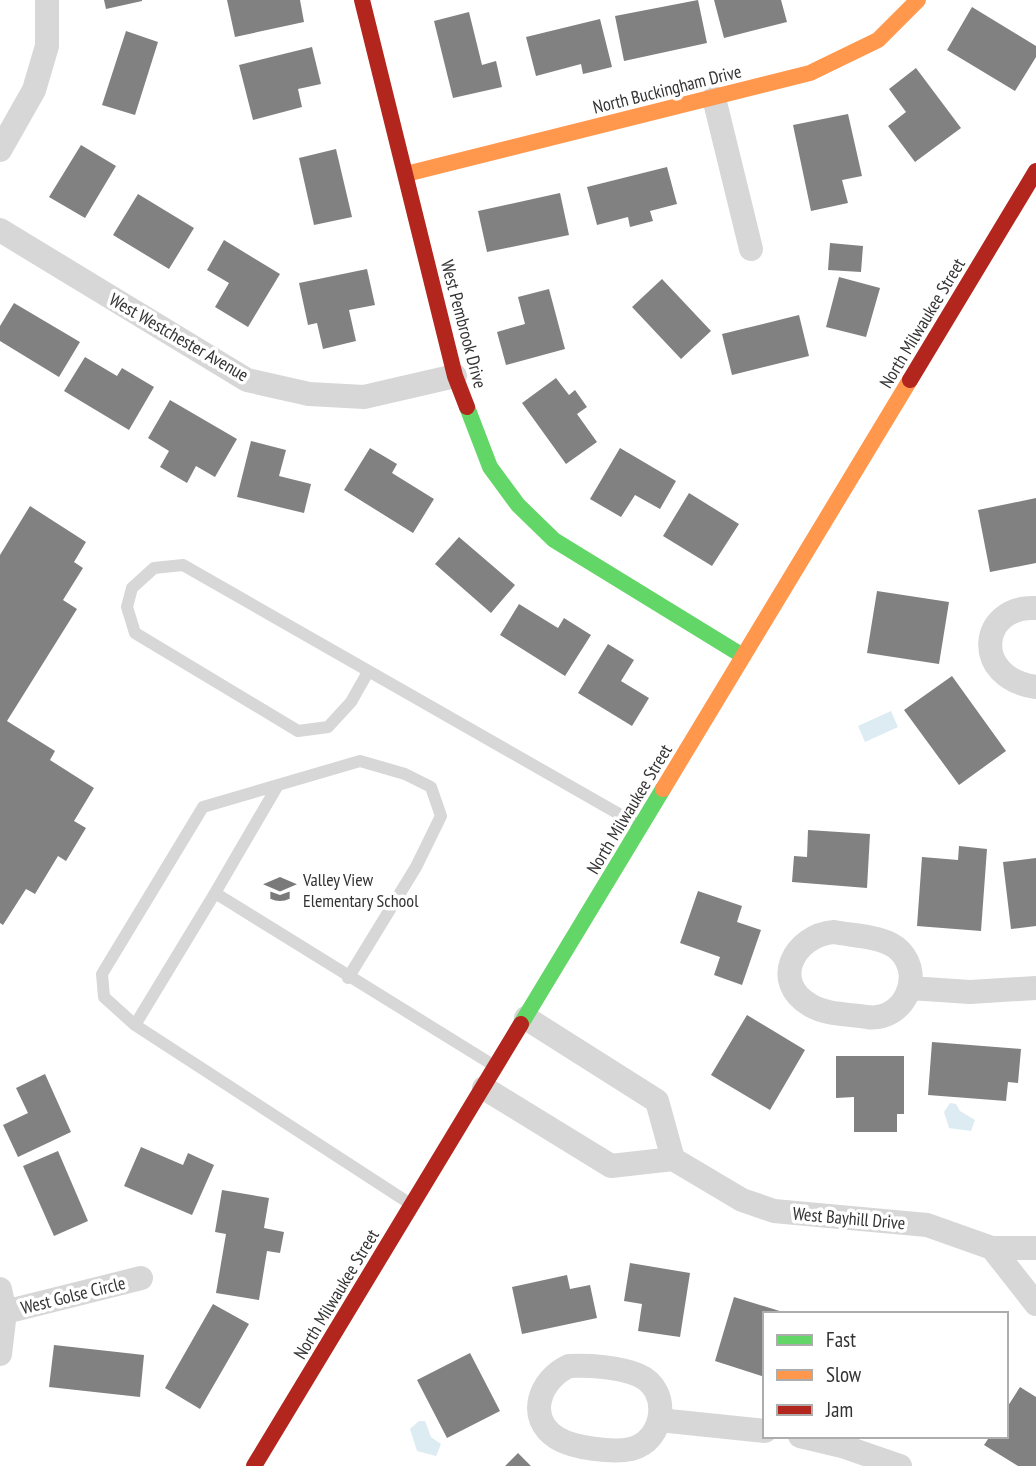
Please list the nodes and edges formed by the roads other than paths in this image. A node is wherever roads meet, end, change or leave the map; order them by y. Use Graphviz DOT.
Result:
graph roads {
  1 [pos="47,0"];
  2 [pos="362,0"];
  3 [pos="918,0"];
  4 [pos="714,98"];
  5 [pos="0,150"];
  6 [pos="1036,171"];
  7 [pos="406,174"];
  8 [pos="0,230"];
  9 [pos="751,249"];
  10 [pos="455,376"];
  11 [pos="1036,608"];
  12 [pos="743,656"];
  13 [pos="368,672"];
  14 [pos="1036,687"];
  15 [pos="278,785"];
  16 [pos="640,826"];
  17 [pos="215,893"];
  18 [pos="348,978"];
  19 [pos="910,988"];
  20 [pos="1036,988"];
  21 [pos="526,1018"];
  22 [pos="135,1024"];
  23 [pos="490,1078"];
  24 [pos="673,1159"];
  25 [pos="412,1205"];
  26 [pos="992,1248"];
  27 [pos="1036,1248"];
  28 [pos="141,1278"];
  29 [pos="3,1300"];
  30 [pos="1036,1304"];
  31 [pos="0,1354"];
  32 [pos="660,1420"];
  33 [pos="763,1431"];
  34 [pos="808,1438"];
  35 [pos="254,1466"];
  36 [pos="900,1466"];
  1 -- 5 [label="street"];
  2 -- 7 [label="street, West Pembrook Drive"];
  3 -- 4 [label="street, North Buckingham Drive"];
  4 -- 7 [label="street, North Buckingham Drive"];
  4 -- 9 [label="street"];
  6 -- 12 [label="street, North Milwaukee Street"];
  7 -- 10 [label="street, West Pembrook Drive"];
  8 -- 10 [label="street, West Westchester Avenue"];
  10 -- 12 [label="street, West Pembrook Drive"];
  11 -- 14 [label="street"];
  12 -- 16 [label="street, North Milwaukee Street"];
  13 -- 13 [label="lane"];
  13 -- 16 [label="lane"];
  15 -- 17 [label="lane"];
  15 -- 18 [label="lane"];
  15 -- 22 [label="lane"];
  16 -- 21 [label="street, North Milwaukee Street"];
  17 -- 18 [label="lane"];
  17 -- 22 [label="lane"];
  18 -- 23 [label="lane"];
  19 -- 19 [label="street"];
  19 -- 20 [label="street"];
  21 -- 23 [label="street, North Milwaukee Street"];
  21 -- 24 [label="street"];
  22 -- 25 [label="lane"];
  23 -- 24 [label="street"];
  23 -- 25 [label="street, North Milwaukee Street"];
  24 -- 26 [label="street, West Bayhill Drive"];
  25 -- 35 [label="street, North Milwaukee Street"];
  26 -- 27 [label="street, West Bayhill Drive"];
  26 -- 30 [label="street"];
  28 -- 29 [label="street, West Golse Circle"];
  29 -- 31 [label="street"];
  32 -- 32 [label="street"];
  32 -- 33 [label="street"];
  34 -- 36 [label="street"];
}
